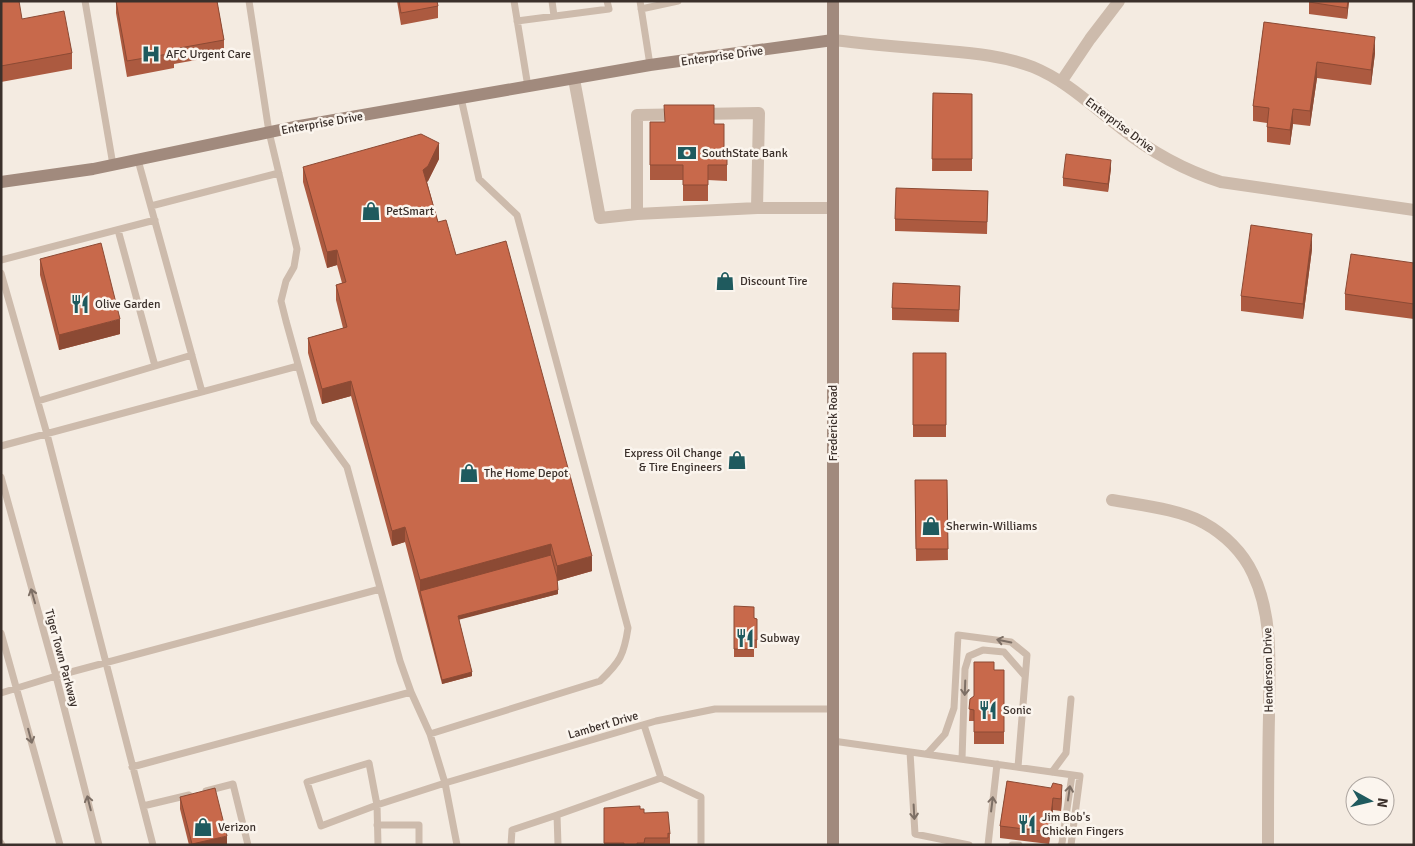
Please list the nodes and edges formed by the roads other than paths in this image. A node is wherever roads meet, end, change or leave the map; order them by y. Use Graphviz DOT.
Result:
graph roads {
  1 [pos="249,1"];
  2 [pos="514,1"];
  3 [pos="552,1"];
  4 [pos="608,1"];
  5 [pos="678,1"];
  6 [pos="833,1"];
  7 [pos="1119,1"];
  8 [pos="86,2"];
  9 [pos="640,5"];
  10 [pos="554,16"];
  11 [pos="517,21"];
  12 [pos="833,40"];
  13 [pos="650,65"];
  14 [pos="574,78"];
  15 [pos="1061,82"];
  16 [pos="528,86"];
  17 [pos="461,98"];
  18 [pos="269,132"];
  19 [pos="138,160"];
  20 [pos="113,165"];
  21 [pos="279,172"];
  22 [pos="1,182"];
  23 [pos="151,206"];
  24 [pos="757,208"];
  25 [pos="833,208"];
  26 [pos="1414,210"];
  27 [pos="637,214"];
  28 [pos="155,220"];
  29 [pos="118,230"];
  30 [pos="1,260"];
  31 [pos="1,273"];
  32 [pos="192,355"];
  33 [pos="155,366"];
  34 [pos="298,366"];
  35 [pos="202,392"];
  36 [pos="38,401"];
  37 [pos="47,434"];
  38 [pos="1,446"];
  39 [pos="1,478"];
  40 [pos="1112,500"];
  41 [pos="380,589"];
  42 [pos="1,633"];
  43 [pos="106,663"];
  44 [pos="56,676"];
  45 [pos="1025,676"];
  46 [pos="17,689"];
  47 [pos="411,692"];
  48 [pos="1,693"];
  49 [pos="1071,699"];
  50 [pos="833,709"];
  51 [pos="644,725"];
  52 [pos="430,734"];
  53 [pos="833,741"];
  54 [pos="910,752"];
  55 [pos="927,754"];
  56 [pos="962,759"];
  57 [pos="998,764"];
  58 [pos="1018,766"];
  59 [pos="132,767"];
  60 [pos="1052,772"];
  61 [pos="1072,775"];
  62 [pos="661,778"];
  63 [pos="445,783"];
  64 [pos="377,805"];
  65 [pos="143,806"];
  66 [pos="557,815"];
  67 [pos="377,825"];
  68 [pos="60,845"];
  69 [pos="99,845"];
  70 [pos="153,845"];
  71 [pos="248,845"];
  72 [pos="378,845"];
  73 [pos="419,845"];
  74 [pos="457,845"];
  75 [pos="511,845"];
  76 [pos="558,845"];
  77 [pos="701,845"];
  78 [pos="833,845"];
  79 [pos="969,845"];
  80 [pos="988,845"];
  81 [pos="1012,845"];
  82 [pos="1019,845"];
  83 [pos="1061,845"];
  84 [pos="1071,845"];
  85 [pos="1268,845"];
  1 -- 18 [label="lane"];
  2 -- 11 [label="lane"];
  3 -- 10 [label="lane"];
  4 -- 10 [label="lane"];
  5 -- 9 [label="lane"];
  6 -- 12 [label="street, Frederick Road"];
  7 -- 15 [label="street"];
  8 -- 20 [label="lane"];
  9 -- 13 [label="lane"];
  10 -- 11 [label="lane"];
  11 -- 16 [label="lane"];
  12 -- 13 [label="street, Enterprise Drive"];
  12 -- 15 [label="street, Enterprise Drive"];
  12 -- 25 [label="street, Frederick Road"];
  13 -- 14 [label="street, Enterprise Drive"];
  14 -- 16 [label="street, Enterprise Drive"];
  14 -- 27 [label="street"];
  15 -- 26 [label="street, Enterprise Drive"];
  16 -- 17 [label="street, Enterprise Drive"];
  17 -- 18 [label="street, Enterprise Drive"];
  17 -- 52 [label="lane"];
  18 -- 19 [label="street, Enterprise Drive"];
  18 -- 21 [label="lane"];
  19 -- 20 [label="street, Enterprise Drive"];
  19 -- 23 [label="lane"];
  20 -- 22 [label="street, Enterprise Drive"];
  21 -- 23 [label="lane"];
  21 -- 34 [label="lane"];
  23 -- 28 [label="lane"];
  24 -- 25 [label="street"];
  24 -- 27 [label="street"];
  24 -- 27 [label="street"];
  25 -- 50 [label="street, Frederick Road"];
  28 -- 29 [label="lane"];
  28 -- 32 [label="lane"];
  29 -- 30 [label="lane"];
  29 -- 33 [label="lane"];
  31 -- 36 [label="lane"];
  32 -- 33 [label="lane"];
  32 -- 35 [label="lane"];
  33 -- 36 [label="lane"];
  34 -- 35 [label="lane"];
  34 -- 41 [label="lane"];
  35 -- 37 [label="lane"];
  36 -- 37 [label="lane"];
  37 -- 38 [label="lane"];
  37 -- 43 [label="lane"];
  44 -- 39 [label="lane, Tiger Town Parkway, one-way"];
  40 -- 85 [label="street, Henderson Drive"];
  41 -- 43 [label="lane"];
  41 -- 47 [label="lane"];
  42 -- 46 [label="lane"];
  43 -- 44 [label="lane"];
  43 -- 59 [label="lane"];
  44 -- 46 [label="lane"];
  69 -- 44 [label="lane, Tiger Town Parkway, one-way"];
  45 -- 55 [label="lane, one-way"];
  45 -- 56 [label="lane, one-way"];
  45 -- 58 [label="lane"];
  46 -- 48 [label="lane"];
  46 -- 68 [label="lane, one-way"];
  47 -- 52 [label="lane"];
  47 -- 59 [label="lane"];
  49 -- 60 [label="lane"];
  50 -- 51 [label="lane, Lambert Drive"];
  50 -- 53 [label="street, Frederick Road"];
  51 -- 62 [label="lane"];
  51 -- 63 [label="lane, Lambert Drive"];
  52 -- 63 [label="lane"];
  53 -- 54 [label="lane"];
  53 -- 78 [label="street, Frederick Road"];
  54 -- 55 [label="lane"];
  54 -- 79 [label="lane, one-way"];
  55 -- 56 [label="lane"];
  56 -- 57 [label="lane"];
  57 -- 58 [label="lane"];
  80 -- 57 [label="lane, one-way"];
  58 -- 60 [label="lane"];
  59 -- 65 [label="lane"];
  60 -- 61 [label="lane"];
  83 -- 61 [label="lane, one-way"];
  61 -- 84 [label="lane"];
  62 -- 66 [label="lane"];
  62 -- 77 [label="lane"];
  63 -- 64 [label="lane, Lambert Drive"];
  63 -- 74 [label="lane"];
  64 -- 64 [label="lane, Lambert Drive"];
  64 -- 67 [label="lane"];
  65 -- 70 [label="lane"];
  65 -- 71 [label="lane"];
  66 -- 75 [label="lane"];
  66 -- 76 [label="lane"];
  67 -- 72 [label="lane"];
  67 -- 73 [label="lane"];
  81 -- 82 [label="lane"];
}
